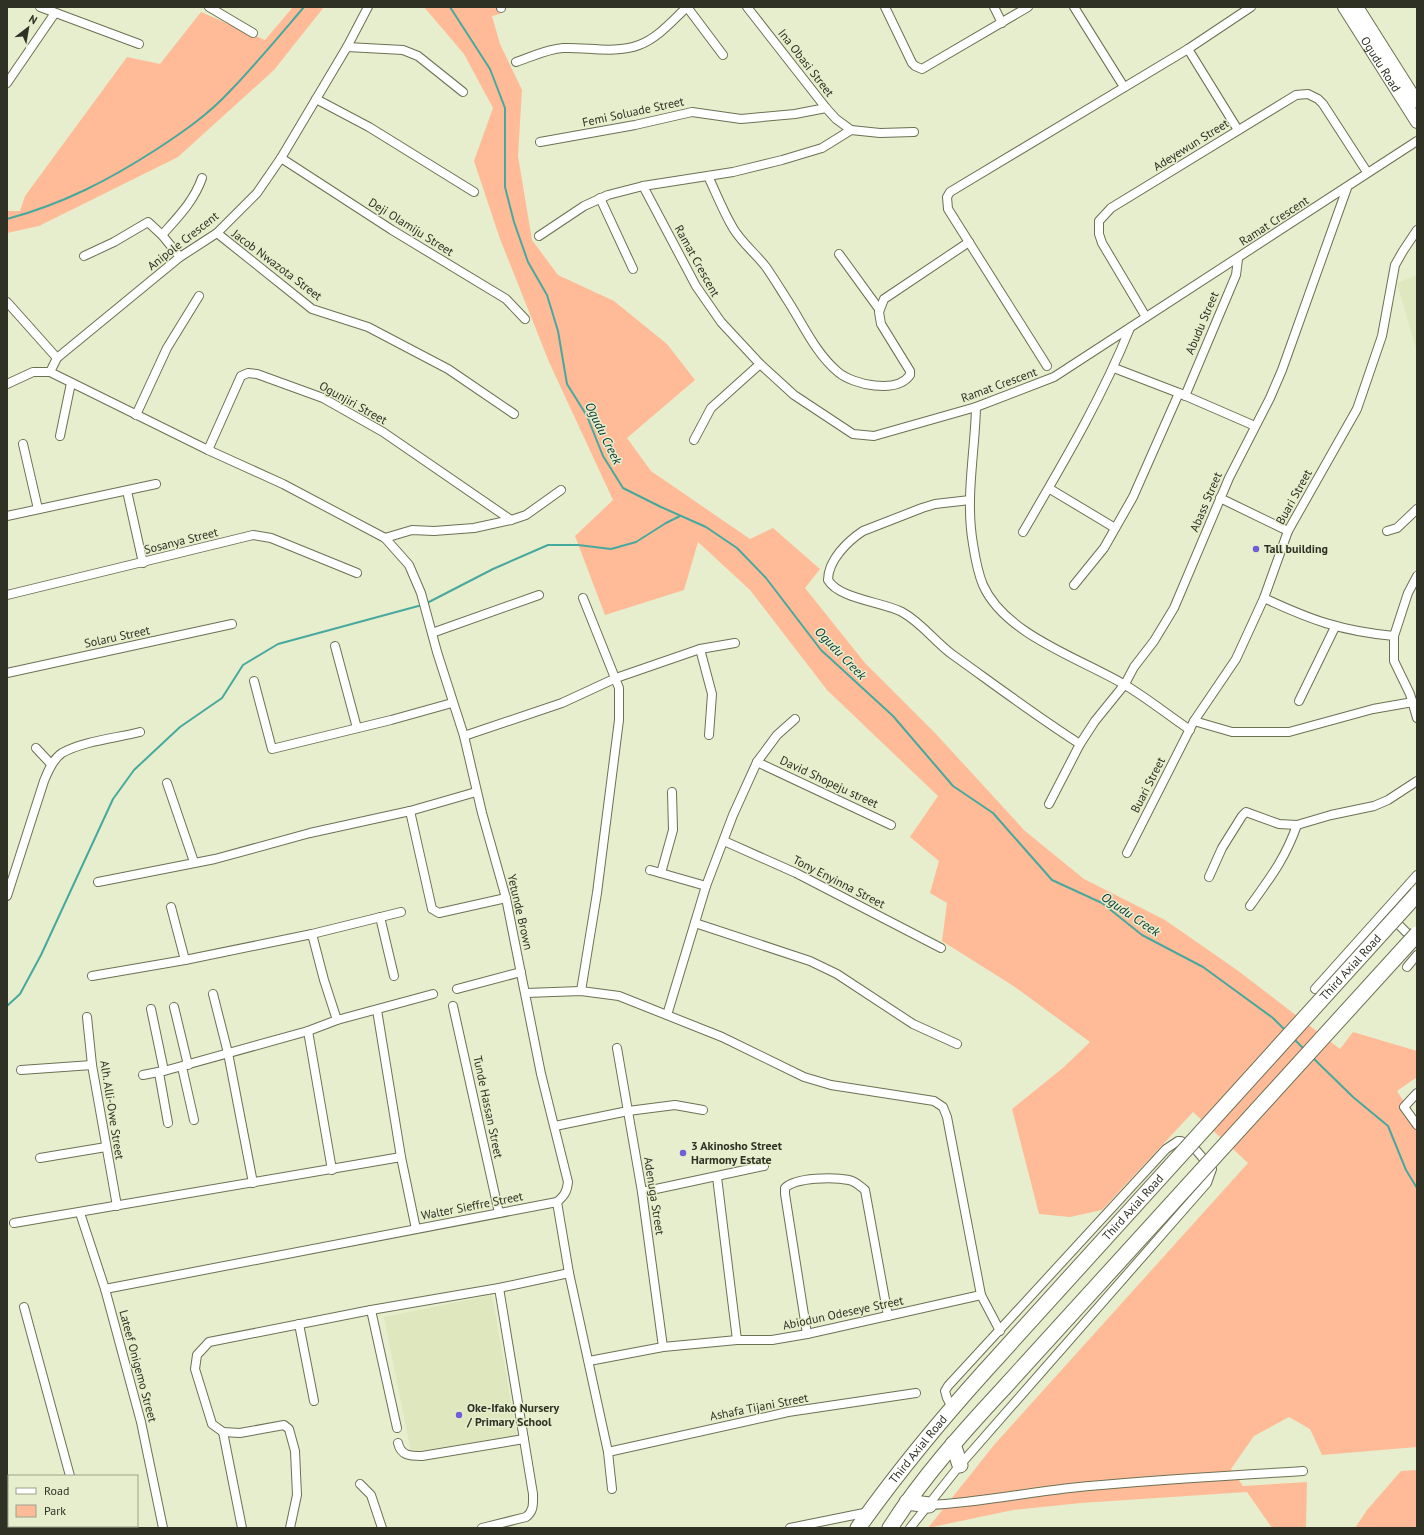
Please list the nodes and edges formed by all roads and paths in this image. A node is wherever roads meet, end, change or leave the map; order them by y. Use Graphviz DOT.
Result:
graph roads {
  1 [pos="40,7"];
  2 [pos="209,7"];
  3 [pos="368,7"];
  4 [pos="687,7"];
  5 [pos="747,7"];
  6 [pos="885,7"];
  7 [pos="994,7"];
  8 [pos="1028,7"];
  9 [pos="1074,7"];
  10 [pos="1252,7"];
  11 [pos="1344,7"];
  12 [pos="1357,7"];
  13 [pos="55,13"];
  14 [pos="1002,23"];
  15 [pos="253,33"];
  16 [pos="139,44"];
  17 [pos="347,47"];
  18 [pos="1188,49"];
  19 [pos="723,56"];
  20 [pos="516,62"];
  21 [pos="7,83"];
  22 [pos="1124,87"];
  23 [pos="463,92"];
  24 [pos="316,99"];
  25 [pos="1417,102"];
  26 [pos="826,108"];
  27 [pos="1417,122"];
  28 [pos="851,130"];
  29 [pos="1238,130"];
  30 [pos="914,132"];
  31 [pos="1417,141"];
  32 [pos="540,142"];
  33 [pos="281,158"];
  34 [pos="1367,172"];
  35 [pos="708,176"];
  36 [pos="202,178"];
  37 [pos="643,186"];
  38 [pos="1346,188"];
  39 [pos="474,192"];
  40 [pos="600,198"];
  41 [pos="1417,230"];
  42 [pos="217,233"];
  43 [pos="162,235"];
  44 [pos="540,236"];
  45 [pos="969,242"];
  46 [pos="839,254"];
  47 [pos="84,256"];
  48 [pos="180,257"];
  49 [pos="1238,259"];
  50 [pos="633,269"];
  51 [pos="199,296"];
  52 [pos="7,302"];
  53 [pos="880,309"];
  54 [pos="1146,317"];
  55 [pos="525,319"];
  56 [pos="1130,328"];
  57 [pos="57,358"];
  58 [pos="760,364"];
  59 [pos="1047,366"];
  60 [pos="1114,368"];
  61 [pos="50,372"];
  62 [pos="71,383"];
  63 [pos="7,384"];
  64 [pos="1182,395"];
  65 [pos="976,408"];
  66 [pos="514,414"];
  67 [pos="136,415"];
  68 [pos="1255,426"];
  69 [pos="60,436"];
  70 [pos="694,440"];
  71 [pos="23,444"];
  72 [pos="208,450"];
  73 [pos="156,484"];
  74 [pos="1050,489"];
  75 [pos="127,490"];
  76 [pos="561,490"];
  77 [pos="1220,498"];
  78 [pos="970,500"];
  79 [pos="38,509"];
  80 [pos="1417,509"];
  81 [pos="7,516"];
  82 [pos="511,520"];
  83 [pos="1115,528"];
  84 [pos="1288,531"];
  85 [pos="1387,531"];
  86 [pos="1023,532"];
  87 [pos="385,538"];
  88 [pos="142,563"];
  89 [pos="357,573"];
  90 [pos="1417,576"];
  91 [pos="1074,585"];
  92 [pos="7,595"];
  93 [pos="539,595"];
  94 [pos="583,598"];
  95 [pos="1264,598"];
  96 [pos="232,624"];
  97 [pos="1335,627"];
  98 [pos="432,630"];
  99 [pos="1394,636"];
  100 [pos="735,644"];
  101 [pos="335,646"];
  102 [pos="700,649"];
  103 [pos="7,673"];
  104 [pos="616,678"];
  105 [pos="254,681"];
  106 [pos="1125,684"];
  107 [pos="1413,695"];
  108 [pos="1299,701"];
  109 [pos="452,703"];
  110 [pos="1417,718"];
  111 [pos="795,719"];
  112 [pos="1194,721"];
  113 [pos="357,728"];
  114 [pos="1190,730"];
  115 [pos="140,732"];
  116 [pos="464,736"];
  117 [pos="709,736"];
  118 [pos="1080,744"];
  119 [pos="36,748"];
  120 [pos="757,762"];
  121 [pos="52,764"];
  122 [pos="1417,781"];
  123 [pos="167,783"];
  124 [pos="476,792"];
  125 [pos="672,792"];
  126 [pos="1049,804"];
  127 [pos="410,811"];
  128 [pos="891,825"];
  129 [pos="1297,825"];
  130 [pos="724,841"];
  131 [pos="1127,853"];
  132 [pos="194,862"];
  133 [pos="650,870"];
  134 [pos="661,873"];
  135 [pos="1417,874"];
  136 [pos="1209,876"];
  137 [pos="98,882"];
  138 [pos="706,886"];
  139 [pos="1417,894"];
  140 [pos="7,896"];
  141 [pos="506,898"];
  142 [pos="1250,906"];
  143 [pos="171,907"];
  144 [pos="1386,909"];
  145 [pos="401,912"];
  146 [pos="380,917"];
  147 [pos="695,923"];
  148 [pos="312,934"];
  149 [pos="1417,934"];
  150 [pos="1417,940"];
  151 [pos="941,948"];
  152 [pos="1417,955"];
  153 [pos="185,960"];
  154 [pos="1407,967"];
  155 [pos="521,972"];
  156 [pos="92,976"];
  157 [pos="394,976"];
  158 [pos="457,989"];
  159 [pos="1315,989"];
  160 [pos="581,991"];
  161 [pos="526,993"];
  162 [pos="213,994"];
  163 [pos="433,994"];
  164 [pos="453,1006"];
  165 [pos="174,1007"];
  166 [pos="151,1009"];
  167 [pos="377,1010"];
  168 [pos="667,1015"];
  169 [pos="87,1017"];
  170 [pos="337,1020"];
  171 [pos="308,1031"];
  172 [pos="957,1044"];
  173 [pos="617,1048"];
  174 [pos="228,1053"];
  175 [pos="92,1065"];
  176 [pos="185,1066"];
  177 [pos="20,1070"];
  178 [pos="162,1072"];
  179 [pos="142,1075"];
  180 [pos="1417,1093"];
  181 [pos="703,1110"];
  182 [pos="628,1111"];
  183 [pos="194,1120"];
  184 [pos="168,1123"];
  185 [pos="1417,1125"];
  186 [pos="555,1126"];
  187 [pos="106,1147"];
  188 [pos="401,1157"];
  189 [pos="40,1158"];
  190 [pos="764,1166"];
  191 [pos="332,1170"];
  192 [pos="717,1177"];
  193 [pos="253,1183"];
  194 [pos="642,1192"];
  195 [pos="557,1202"];
  196 [pos="117,1206"];
  197 [pos="80,1213"];
  198 [pos="499,1213"];
  199 [pos="14,1223"];
  200 [pos="416,1229"];
  201 [pos="569,1273"];
  202 [pos="499,1288"];
  203 [pos="104,1289"];
  204 [pos="981,1295"];
  205 [pos="24,1307"];
  206 [pos="371,1310"];
  207 [pos="888,1316"];
  208 [pos="299,1324"];
  209 [pos="1000,1331"];
  210 [pos="807,1334"];
  211 [pos="736,1340"];
  212 [pos="663,1347"];
  213 [pos="589,1360"];
  214 [pos="916,1392"];
  215 [pos="314,1401"];
  216 [pos="952,1407"];
  217 [pos="397,1428"];
  218 [pos="223,1432"];
  219 [pos="524,1439"];
  220 [pos="398,1443"];
  221 [pos="952,1444"];
  222 [pos="608,1452"];
  223 [pos="960,1466"];
  224 [pos="1303,1470"];
  225 [pos="70,1475"];
  226 [pos="360,1484"];
  227 [pos="612,1489"];
  228 [pos="908,1502"];
  229 [pos="929,1505"];
  230 [pos="869,1512"];
  231 [pos="830,1524"];
  232 [pos="163,1528"];
  233 [pos="242,1528"];
  234 [pos="290,1528"];
  235 [pos="382,1528"];
  236 [pos="482,1528"];
  237 [pos="790,1528"];
  238 [pos="858,1528"];
  239 [pos="890,1528"];
  240 [pos="910,1528"];
  1 -- 13 [label="street"];
  2 -- 15 [label="street"];
  3 -- 17 [label="street, Anipole Crescent"];
  4 -- 19 [label="street"];
  4 -- 20 [label="street"];
  5 -- 26 [label="street, Ina Obasi Street"];
  6 -- 14 [label="street"];
  7 -- 14 [label="street"];
  8 -- 14 [label="street"];
  9 -- 22 [label="street"];
  10 -- 18 [label="street"];
  11 -- 27 [label="main road, Ogudu Road"];
  12 -- 25 [label="main road, Ogudu Road"];
  13 -- 16 [label="street"];
  13 -- 21 [label="street"];
  17 -- 23 [label="street"];
  17 -- 24 [label="street, Anipole Crescent"];
  18 -- 22 [label="street"];
  18 -- 29 [label="street"];
  22 -- 45 [label="street"];
  24 -- 33 [label="street, Anipole Crescent"];
  24 -- 39 [label="street"];
  26 -- 28 [label="street, Ina Obasi Street"];
  26 -- 32 [label="street, Femi Soluade Street"];
  28 -- 30 [label="street"];
  28 -- 35 [label="street"];
  29 -- 34 [label="street, Adeyewun Street"];
  29 -- 54 [label="street, Adeyewun Street"];
  31 -- 34 [label="street, Ramat Crescent"];
  33 -- 42 [label="street, Anipole Crescent"];
  33 -- 55 [label="street, Deji Olamiju Street"];
  34 -- 38 [label="street, Ramat Crescent"];
  35 -- 37 [label="street"];
  35 -- 53 [label="street"];
  36 -- 43 [label="street"];
  37 -- 40 [label="street"];
  37 -- 58 [label="street, Ramat Crescent"];
  38 -- 49 [label="street, Ramat Crescent"];
  38 -- 68 [label="street, Abass Street"];
  40 -- 44 [label="street"];
  40 -- 50 [label="street"];
  41 -- 84 [label="street, Buari Street"];
  42 -- 48 [label="street, Anipole Crescent"];
  42 -- 66 [label="street, Jacob Nwazota Street"];
  43 -- 47 [label="street"];
  43 -- 48 [label="street"];
  45 -- 53 [label="street"];
  45 -- 59 [label="street"];
  46 -- 53 [label="street"];
  48 -- 57 [label="street, Anipole Crescent"];
  49 -- 54 [label="street, Ramat Crescent"];
  49 -- 64 [label="street, Abudu Street"];
  51 -- 67 [label="street"];
  52 -- 57 [label="street"];
  54 -- 56 [label="street, Ramat Crescent"];
  56 -- 60 [label="street"];
  56 -- 65 [label="street, Ramat Crescent"];
  57 -- 61 [label="street, Anipole Crescent"];
  58 -- 65 [label="street, Ramat Crescent"];
  58 -- 70 [label="street"];
  60 -- 64 [label="street"];
  60 -- 74 [label="street"];
  61 -- 62 [label="street"];
  61 -- 63 [label="street"];
  62 -- 67 [label="street"];
  62 -- 69 [label="street"];
  64 -- 68 [label="street"];
  64 -- 83 [label="street, Abudu Street"];
  65 -- 78 [label="street"];
  67 -- 72 [label="street"];
  68 -- 77 [label="street, Abass Street"];
  71 -- 79 [label="street"];
  72 -- 82 [label="street, Ogunjiri Street"];
  72 -- 87 [label="street"];
  73 -- 75 [label="street"];
  74 -- 83 [label="street"];
  74 -- 86 [label="street"];
  75 -- 79 [label="street"];
  75 -- 88 [label="street"];
  76 -- 82 [label="street"];
  77 -- 84 [label="street"];
  77 -- 106 [label="street, Abass Street"];
  78 -- 106 [label="street"];
  78 -- 118 [label="street"];
  79 -- 81 [label="street"];
  80 -- 85 [label="street"];
  82 -- 87 [label="street"];
  83 -- 91 [label="street, Abudu Street"];
  84 -- 95 [label="street, Buari Street"];
  87 -- 98 [label="street, Yetunde Brown"];
  88 -- 89 [label="street, Sosanya Street"];
  88 -- 92 [label="street, Sosanya Street"];
  90 -- 99 [label="street"];
  93 -- 98 [label="street"];
  94 -- 104 [label="street"];
  95 -- 97 [label="street"];
  95 -- 112 [label="street, Buari Street"];
  96 -- 103 [label="street, Solaru Street"];
  97 -- 99 [label="street"];
  97 -- 108 [label="street"];
  98 -- 109 [label="street, Yetunde Brown"];
  99 -- 107 [label="street"];
  100 -- 102 [label="street"];
  101 -- 113 [label="street"];
  102 -- 104 [label="street"];
  102 -- 117 [label="street"];
  104 -- 116 [label="street"];
  104 -- 160 [label="street"];
  105 -- 113 [label="street"];
  106 -- 114 [label="street"];
  106 -- 118 [label="street, Abass Street"];
  107 -- 110 [label="street"];
  107 -- 112 [label="street"];
  109 -- 113 [label="street"];
  109 -- 116 [label="street, Yetunde Brown"];
  111 -- 120 [label="street"];
  112 -- 114 [label="street, Buari Street"];
  114 -- 131 [label="street, Buari Street"];
  115 -- 121 [label="street"];
  116 -- 124 [label="street, Yetunde Brown"];
  118 -- 126 [label="street, Abass Street"];
  119 -- 121 [label="street"];
  120 -- 128 [label="street, David Shopeju street"];
  120 -- 130 [label="street"];
  121 -- 140 [label="street"];
  122 -- 129 [label="street"];
  123 -- 132 [label="street"];
  124 -- 127 [label="street"];
  124 -- 141 [label="street, Yetunde Brown"];
  125 -- 134 [label="street"];
  127 -- 132 [label="street"];
  127 -- 141 [label="street"];
  129 -- 136 [label="street"];
  129 -- 142 [label="street"];
  130 -- 138 [label="street"];
  130 -- 151 [label="street, Tony Enyinna Street"];
  132 -- 137 [label="street"];
  133 -- 134 [label="street"];
  134 -- 138 [label="street"];
  135 -- 144 [label="street"];
  138 -- 147 [label="street"];
  139 -- 216 [label="highway, Third Axial Road, bridge"];
  141 -- 155 [label="street, Yetunde Brown"];
  143 -- 153 [label="street"];
  144 -- 150 [label="street"];
  144 -- 159 [label="street"];
  145 -- 146 [label="street"];
  146 -- 148 [label="street"];
  146 -- 157 [label="street"];
  147 -- 168 [label="street"];
  147 -- 172 [label="street"];
  148 -- 153 [label="street"];
  148 -- 170 [label="street"];
  149 -- 221 [label="highway, Third Axial Road, bridge"];
  152 -- 154 [label="street"];
  153 -- 156 [label="street"];
  155 -- 158 [label="street"];
  155 -- 161 [label="street, Yetunde Brown"];
  160 -- 161 [label="street"];
  160 -- 168 [label="street"];
  161 -- 186 [label="street, Yetunde Brown"];
  162 -- 174 [label="street"];
  163 -- 167 [label="street"];
  164 -- 198 [label="street, Tunde Hassan Street"];
  165 -- 176 [label="street"];
  166 -- 178 [label="street"];
  167 -- 170 [label="street"];
  167 -- 188 [label="street"];
  168 -- 204 [label="street"];
  169 -- 175 [label="street, Alh. Alli-Owe Street"];
  170 -- 171 [label="street"];
  171 -- 174 [label="street"];
  171 -- 191 [label="street"];
  173 -- 182 [label="street, Adenuga Street"];
  174 -- 176 [label="street"];
  174 -- 193 [label="street"];
  175 -- 177 [label="street"];
  175 -- 187 [label="street, Alh. Alli-Owe Street"];
  176 -- 178 [label="street"];
  176 -- 183 [label="street"];
  178 -- 179 [label="street"];
  178 -- 184 [label="street"];
  180 -- 185 [label="street"];
  181 -- 182 [label="street"];
  182 -- 186 [label="street"];
  182 -- 194 [label="street, Adenuga Street"];
  186 -- 195 [label="street, Yetunde Brown"];
  187 -- 189 [label="street"];
  187 -- 196 [label="street, Alh. Alli-Owe Street"];
  188 -- 191 [label="street"];
  188 -- 200 [label="street"];
  190 -- 192 [label="street"];
  191 -- 193 [label="street"];
  192 -- 194 [label="street"];
  192 -- 211 [label="street"];
  193 -- 196 [label="street"];
  194 -- 212 [label="street, Adenuga Street"];
  195 -- 198 [label="street, Walter Sieffre Street"];
  195 -- 201 [label="street"];
  196 -- 197 [label="street"];
  197 -- 199 [label="street"];
  197 -- 203 [label="street, Lateef Onigemo Street"];
  198 -- 200 [label="street, Walter Sieffre Street"];
  200 -- 203 [label="street, Walter Sieffre Street"];
  201 -- 202 [label="street"];
  201 -- 213 [label="street"];
  202 -- 206 [label="street"];
  202 -- 219 [label="street"];
  203 -- 232 [label="street, Lateef Onigemo Street"];
  204 -- 207 [label="street, Abiodun Odeseye Street"];
  204 -- 209 [label="street"];
  205 -- 225 [label="street"];
  206 -- 208 [label="street"];
  206 -- 217 [label="street"];
  207 -- 210 [label="street, Abiodun Odeseye Street"];
  207 -- 210 [label="street"];
  208 -- 215 [label="street"];
  208 -- 218 [label="street"];
  209 -- 216 [label="street"];
  209 -- 223 [label="street"];
  210 -- 211 [label="street, Abiodun Odeseye Street"];
  211 -- 212 [label="street, Abiodun Odeseye Street"];
  212 -- 213 [label="street, Abiodun Odeseye Street"];
  213 -- 222 [label="street"];
  214 -- 222 [label="street, Ashafa Tijani Street"];
  216 -- 230 [label="highway, Third Axial Road"];
  218 -- 233 [label="street"];
  218 -- 234 [label="street"];
  219 -- 220 [label="street"];
  219 -- 236 [label="street"];
  221 -- 223 [label="highway"];
  221 -- 228 [label="highway, Third Axial Road"];
  222 -- 227 [label="street"];
  223 -- 229 [label="street"];
  224 -- 229 [label="street"];
  226 -- 235 [label="street"];
  228 -- 229 [label="highway"];
  228 -- 239 [label="highway, Third Axial Road"];
  229 -- 240 [label="street"];
  230 -- 231 [label="street"];
  230 -- 238 [label="highway, Third Axial Road"];
  231 -- 237 [label="street"];
}
